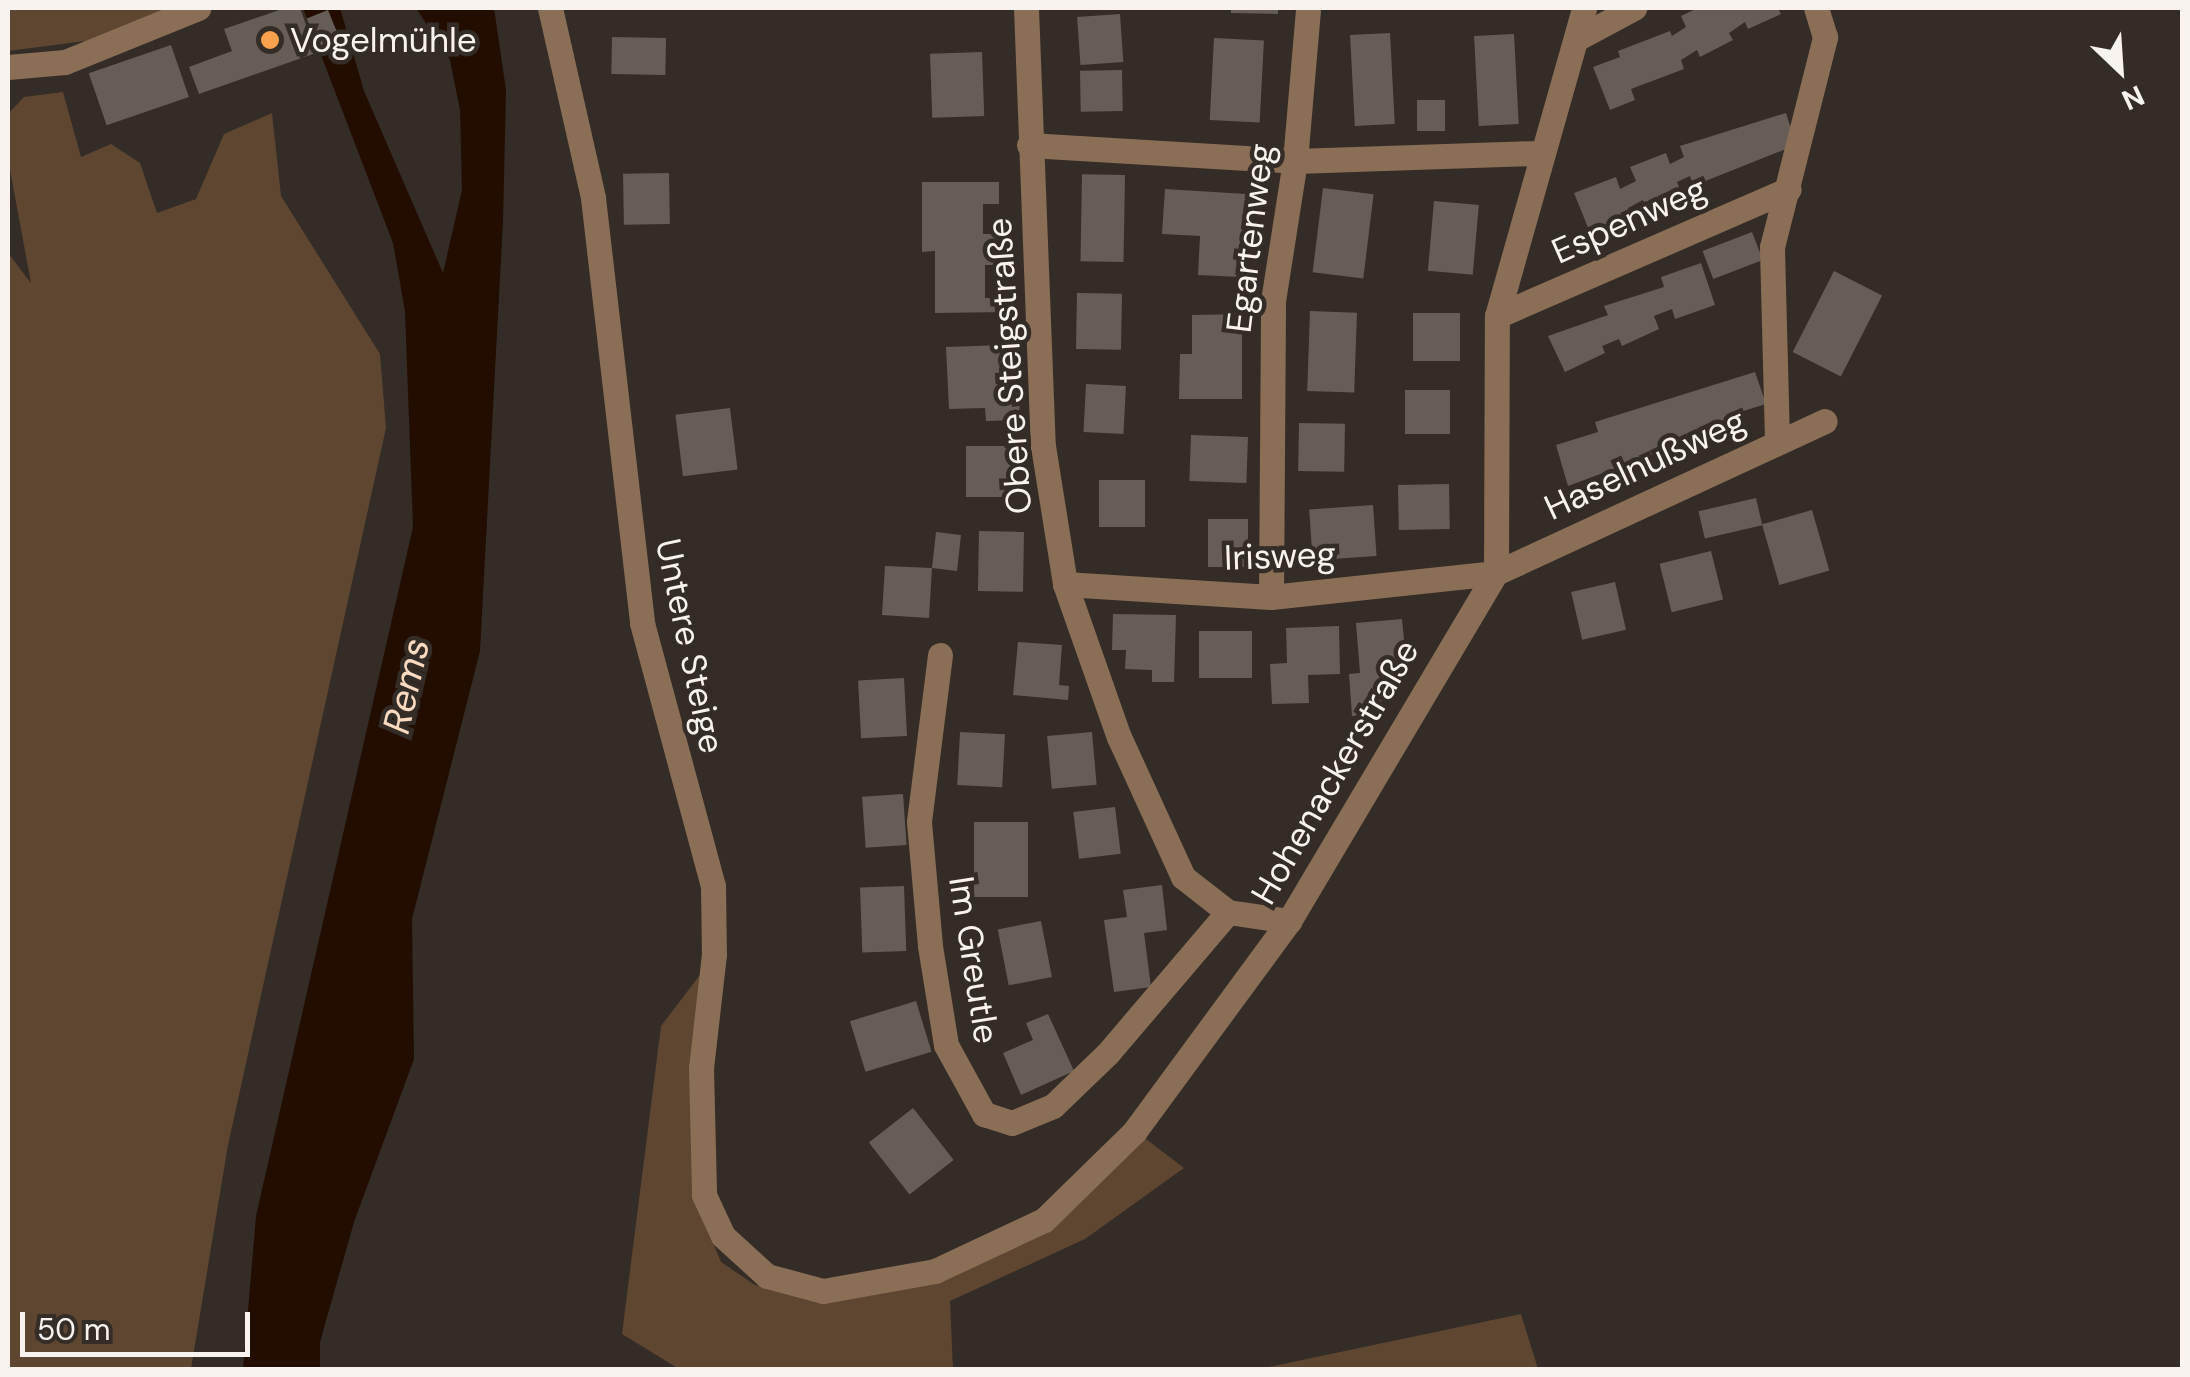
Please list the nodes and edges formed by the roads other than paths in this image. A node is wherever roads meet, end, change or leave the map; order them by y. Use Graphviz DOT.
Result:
graph roads {
  1 [pos="198,8"];
  2 [pos="550,8"];
  3 [pos="1026,8"];
  4 [pos="1308,8"];
  5 [pos="1584,8"];
  6 [pos="1634,8"];
  7 [pos="1816,8"];
  8 [pos="1578,38"];
  9 [pos="8,67"];
  10 [pos="1029,144"];
  11 [pos="1539,153"];
  12 [pos="1295,160"];
  13 [pos="1789,189"];
  14 [pos="1497,316"];
  15 [pos="1825,421"];
  16 [pos="1778,440"];
  17 [pos="1496,574"];
  18 [pos="1065,584"];
  19 [pos="1271,597"];
  20 [pos="940,656"];
  21 [pos="1228,912"];
  22 [pos="1290,921"];
  23 [pos="768,1276"];
  1 -- 9 [label="street"];
  2 -- 23 [label="street, Untere Steige"];
  3 -- 10 [label="street, Obere Steigstraße"];
  4 -- 12 [label="street, Egartenweg"];
  5 -- 8 [label="street"];
  6 -- 8 [label="street"];
  7 -- 13 [label="street"];
  8 -- 11 [label="street"];
  10 -- 12 [label="street"];
  10 -- 18 [label="street, Obere Steigstraße"];
  11 -- 12 [label="street"];
  11 -- 14 [label="street"];
  12 -- 19 [label="street, Egartenweg"];
  13 -- 14 [label="street, Espenweg"];
  13 -- 16 [label="street"];
  14 -- 17 [label="street"];
  15 -- 16 [label="street, Haselnußweg"];
  16 -- 17 [label="street, Haselnußweg"];
  17 -- 19 [label="street, Irisweg"];
  17 -- 22 [label="street, Hohenackerstraße"];
  18 -- 19 [label="street, Irisweg"];
  18 -- 21 [label="street, Obere Steigstraße"];
  20 -- 21 [label="street, Im Greutle"];
  21 -- 22 [label="street, Obere Steigstraße"];
  22 -- 23 [label="street, Hohenackerstraße"];
}
